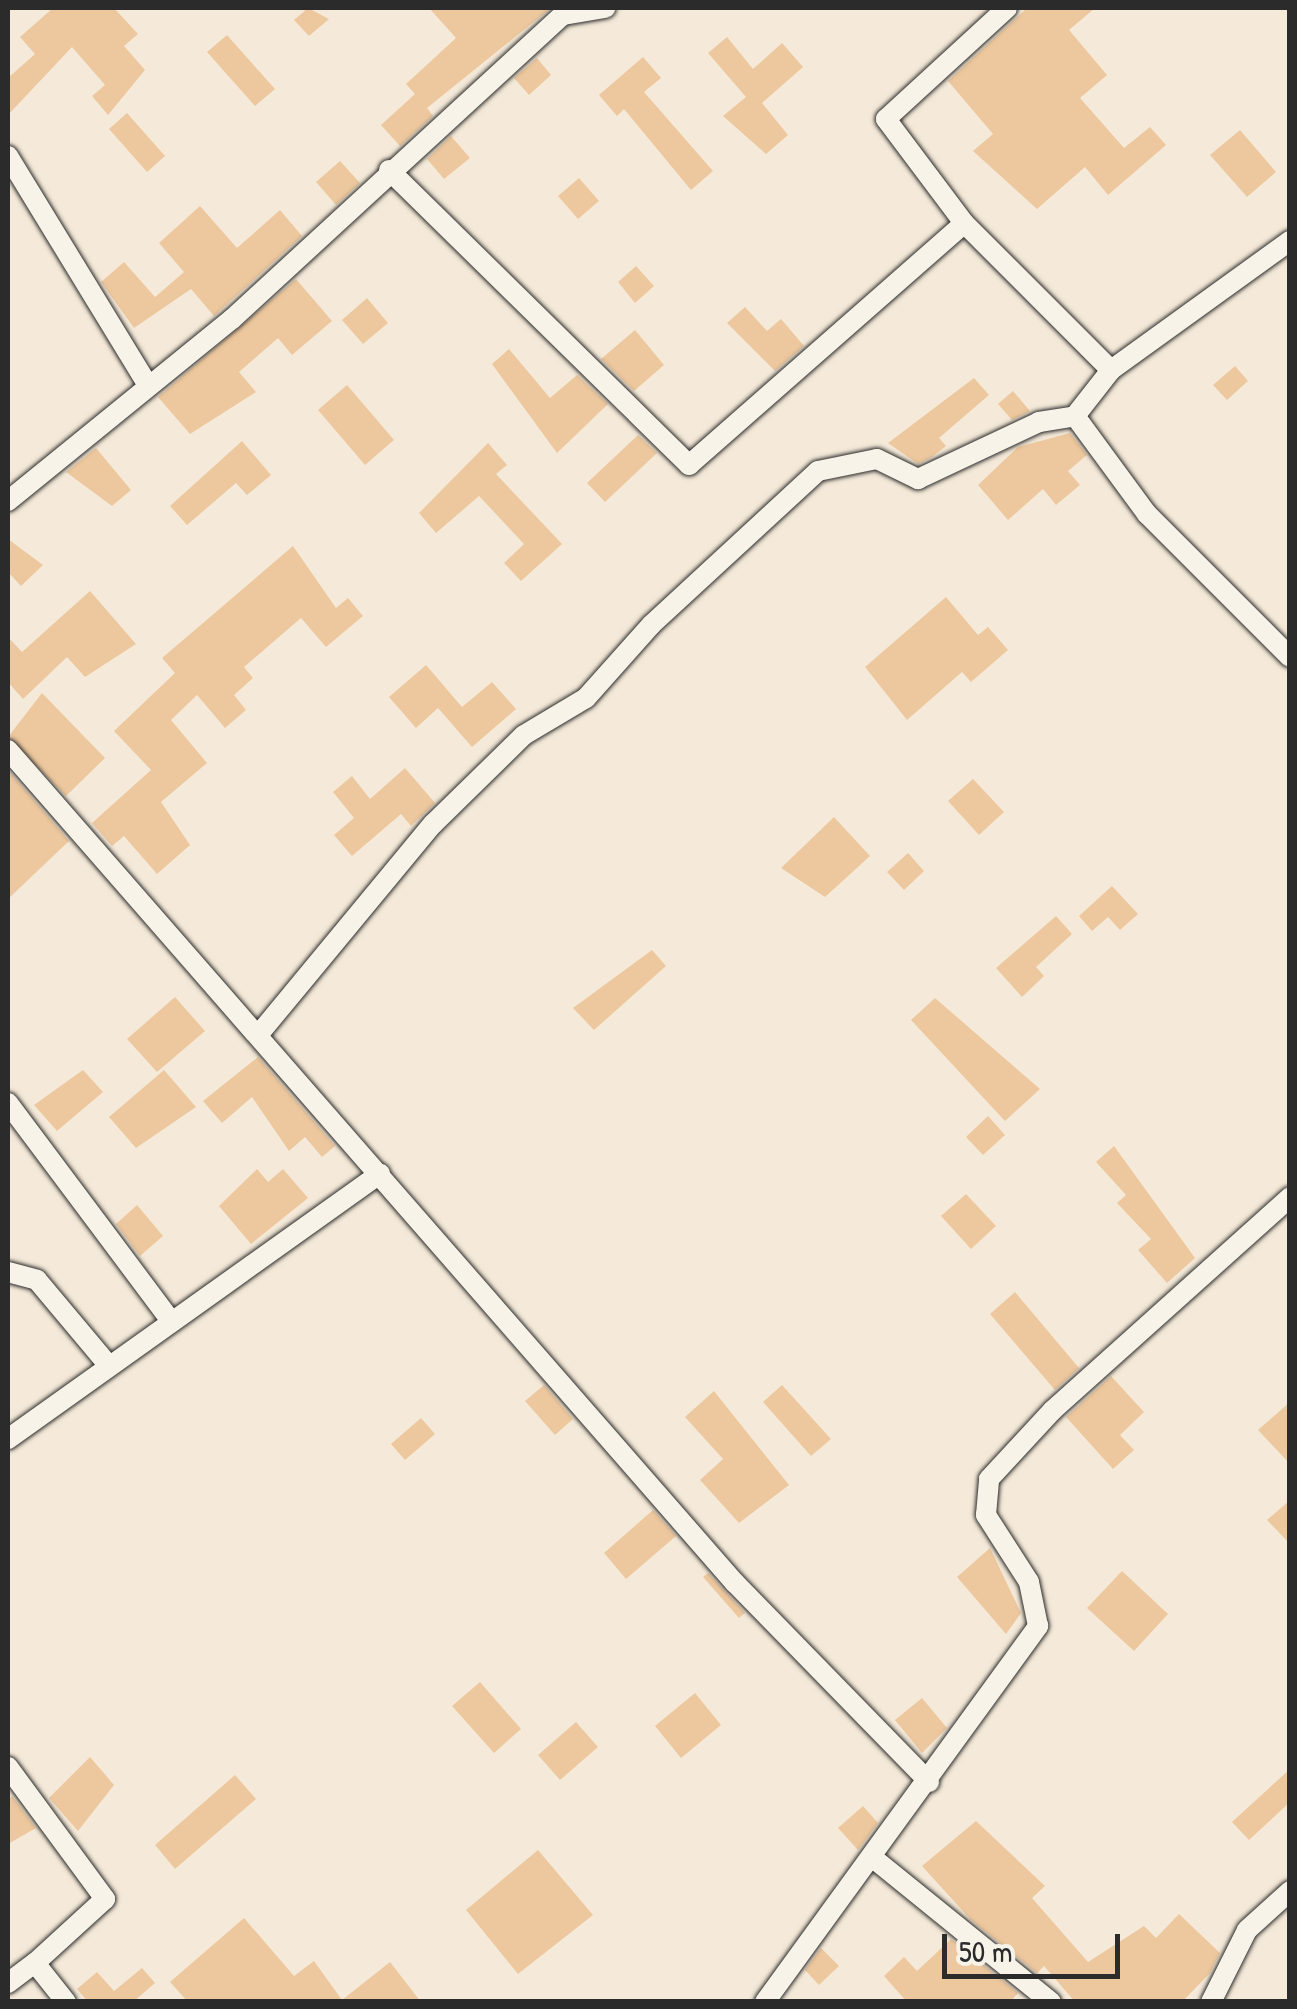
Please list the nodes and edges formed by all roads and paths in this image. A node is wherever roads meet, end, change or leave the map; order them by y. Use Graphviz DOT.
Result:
graph roads {
  1 [pos="605,8"];
  2 [pos="1006,8"];
  3 [pos="8,156"];
  4 [pos="389,170"];
  5 [pos="964,223"];
  6 [pos="1290,241"];
  7 [pos="1111,370"];
  8 [pos="148,385"];
  9 [pos="1075,416"];
  10 [pos="8,501"];
  11 [pos="1290,657"];
  12 [pos="8,750"];
  13 [pos="259,1034"];
  14 [pos="8,1103"];
  15 [pos="380,1174"];
  16 [pos="1290,1197"];
  17 [pos="8,1272"];
  18 [pos="169,1318"];
  19 [pos="105,1361"];
  20 [pos="8,1439"];
  21 [pos="8,1766"];
  22 [pos="930,1782"];
  23 [pos="873,1858"];
  24 [pos="1290,1891"];
  25 [pos="35,1963"];
  26 [pos="8,1983"];
  27 [pos="66,2002"];
  28 [pos="765,2002"];
  29 [pos="1051,2002"];
  30 [pos="1211,2002"];
  1 -- 4 [label="street"];
  2 -- 5 [label="street"];
  3 -- 8 [label="street"];
  4 -- 5 [label="street"];
  4 -- 8 [label="street"];
  5 -- 7 [label="street"];
  6 -- 7 [label="street"];
  7 -- 9 [label="street"];
  8 -- 10 [label="street"];
  9 -- 11 [label="street"];
  9 -- 13 [label="street"];
  12 -- 13 [label="street"];
  13 -- 15 [label="street"];
  14 -- 18 [label="street"];
  15 -- 18 [label="street"];
  15 -- 22 [label="street"];
  16 -- 22 [label="street"];
  17 -- 19 [label="street"];
  18 -- 19 [label="street"];
  19 -- 20 [label="street"];
  21 -- 25 [label="street"];
  22 -- 23 [label="street"];
  23 -- 28 [label="street"];
  23 -- 29 [label="street"];
  24 -- 30 [label="street"];
  25 -- 26 [label="street"];
  25 -- 27 [label="street"];
}
